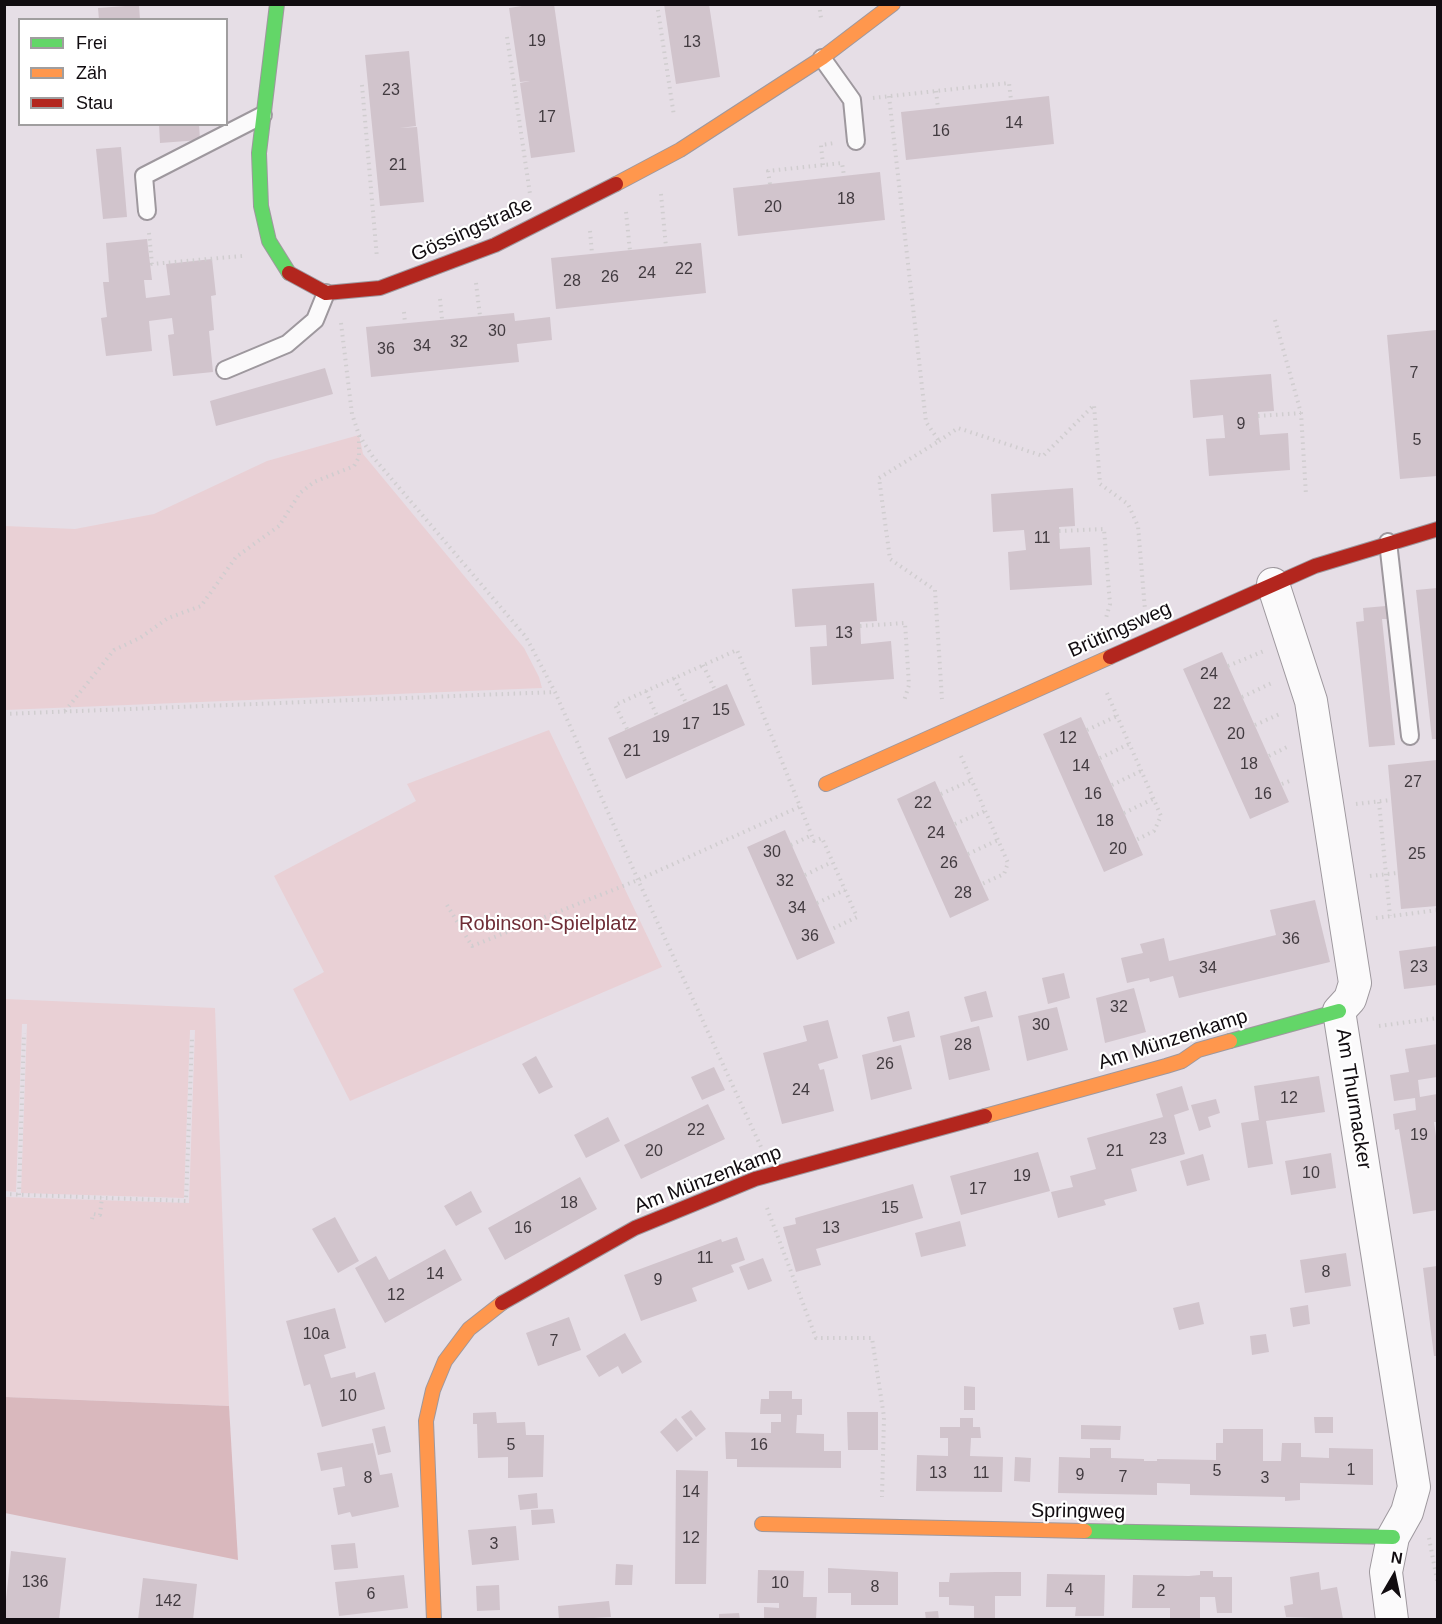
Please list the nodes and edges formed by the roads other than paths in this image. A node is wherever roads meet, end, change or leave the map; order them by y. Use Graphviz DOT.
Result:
graph roads {
  1 [pos="277,4"];
  2 [pos="893,4"];
  3 [pos="822,58"];
  4 [pos="264,115"];
  5 [pos="856,141"];
  6 [pos="147,211"];
  7 [pos="332,292"];
  8 [pos="225,370"];
  9 [pos="1437,530"];
  10 [pos="1388,542"];
  11 [pos="1274,584"];
  12 [pos="1410,736"];
  13 [pos="826,784"];
  14 [pos="1339,1011"];
  15 [pos="762,1524"];
  16 [pos="1400,1525"];
  17 [pos="435,1620"];
  18 [pos="1392,1620"];
  1 -- 4 [label="street"];
  2 -- 3 [label="street, Gössingstraße"];
  3 -- 5 [label="lane"];
  3 -- 7 [label="street, Gössingstraße"];
  4 -- 6 [label="lane"];
  4 -- 7 [label="street"];
  7 -- 8 [label="lane"];
  9 -- 10 [label="street, Brütingsweg"];
  10 -- 11 [label="street, Brütingsweg"];
  10 -- 12 [label="lane"];
  11 -- 13 [label="street, Brütingsweg"];
  11 -- 14 [label="street, Am Thurmacker"];
  14 -- 16 [label="street, Am Thurmacker"];
  14 -- 17 [label="street, Am Münzenkamp"];
  15 -- 16 [label="street, Springweg"];
  16 -- 18 [label="street, Am Thurmacker"];
}
